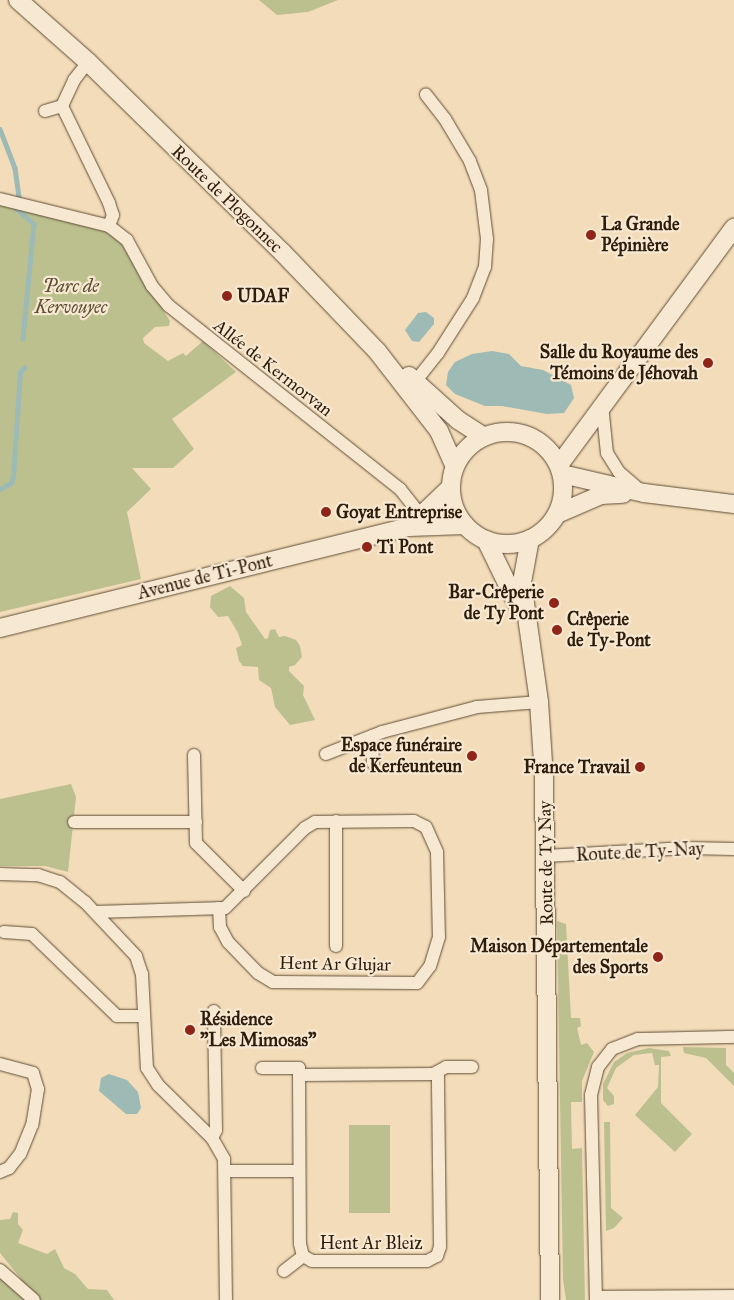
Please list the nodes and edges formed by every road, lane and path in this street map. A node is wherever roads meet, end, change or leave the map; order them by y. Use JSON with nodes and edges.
{"nodes":[{"id":1,"x":18,"y":0,"type":"edge"},
{"id":2,"x":34,"y":0,"type":"edge"},
{"id":3,"x":74,"y":48,"type":"junction"},
{"id":4,"x":88,"y":62,"type":"junction"},
{"id":5,"x":426,"y":95,"type":"dead end"},
{"id":6,"x":62,"y":106,"type":"junction"},
{"id":7,"x":45,"y":111,"type":"dead end"},
{"id":8,"x":0,"y":199,"type":"edge"},
{"id":9,"x":109,"y":226,"type":"junction"},
{"id":10,"x":734,"y":228,"type":"edge"},
{"id":11,"x":412,"y":386,"type":"junction"},
{"id":12,"x":602,"y":405,"type":"junction"},
{"id":13,"x":584,"y":428,"type":"junction"},
{"id":14,"x":484,"y":437,"type":"junction"},
{"id":15,"x":544,"y":445,"type":"junction"},
{"id":16,"x":455,"y":467,"type":"junction"},
{"id":17,"x":560,"y":469,"type":"junction"},
{"id":18,"x":451,"y":487,"type":"junction"},
{"id":19,"x":644,"y":493,"type":"junction"},
{"id":20,"x":734,"y":504,"type":"edge"},
{"id":21,"x":557,"y":514,"type":"junction"},
{"id":22,"x":420,"y":523,"type":"junction"},
{"id":23,"x":465,"y":525,"type":"junction"},
{"id":24,"x":530,"y":539,"type":"junction"},
{"id":25,"x":486,"y":540,"type":"junction"},
{"id":26,"x":0,"y":628,"type":"edge"},
{"id":27,"x":526,"y":630,"type":"junction"},
{"id":28,"x":539,"y":702,"type":"junction"},
{"id":29,"x":372,"y":736,"type":"junction"},
{"id":30,"x":326,"y":754,"type":"dead end"},
{"id":31,"x":194,"y":755,"type":"dead end"},
{"id":32,"x":373,"y":762,"type":"dead end"},
{"id":33,"x":336,"y":821,"type":"junction"},
{"id":34,"x":74,"y":822,"type":"dead end"},
{"id":35,"x":196,"y":822,"type":"junction"},
{"id":36,"x":734,"y":849,"type":"edge"},
{"id":37,"x":546,"y":856,"type":"junction"},
{"id":38,"x":0,"y":874,"type":"edge"},
{"id":39,"x":244,"y":891,"type":"junction"},
{"id":40,"x":219,"y":908,"type":"junction"},
{"id":41,"x":95,"y":912,"type":"junction"},
{"id":42,"x":4,"y":932,"type":"dead end"},
{"id":43,"x":336,"y":946,"type":"dead end"},
{"id":44,"x":214,"y":1011,"type":"dead end"},
{"id":45,"x":143,"y":1016,"type":"junction"},
{"id":46,"x":734,"y":1037,"type":"edge"},
{"id":47,"x":0,"y":1064,"type":"edge"},
{"id":48,"x":472,"y":1067,"type":"dead end"},
{"id":49,"x":262,"y":1068,"type":"dead end"},
{"id":50,"x":438,"y":1073,"type":"junction"},
{"id":51,"x":299,"y":1075,"type":"junction"},
{"id":52,"x":212,"y":1138,"type":"junction"},
{"id":53,"x":225,"y":1171,"type":"junction"},
{"id":54,"x":299,"y":1171,"type":"junction"},
{"id":55,"x":0,"y":1172,"type":"edge"},
{"id":56,"x":303,"y":1256,"type":"junction"},
{"id":57,"x":284,"y":1271,"type":"dead end"},
{"id":58,"x":1,"y":1272,"type":"edge"},
{"id":59,"x":734,"y":1296,"type":"edge"},
{"id":60,"x":550,"y":1299,"type":"edge"},
{"id":61,"x":596,"y":1299,"type":"edge"},
{"id":62,"x":34,"y":1300,"type":"edge"},
{"id":63,"x":226,"y":1300,"type":"edge"}],
"edges":[{"from":1,"to":3,"type":"main road","name":"Route de Plogonnec"},
{"from":2,"to":3,"type":"main road","name":"Route de Plogonnec"},
{"from":3,"to":4,"type":"main road","name":"Route de Plogonnec"},
{"from":4,"to":6,"type":"street"},
{"from":4,"to":11,"type":"main road","name":"Route de Plogonnec"},
{"from":5,"to":11,"type":"street"},
{"from":6,"to":7,"type":"street"},
{"from":6,"to":9,"type":"street"},
{"from":8,"to":9,"type":"street","name":"Allée de Kermorvan"},
{"from":9,"to":22,"type":"street","name":"Allée de Kermorvan"},
{"from":10,"to":12,"type":"main road"},
{"from":11,"to":14,"type":"main road","name":"Route de Plogonnec"},
{"from":11,"to":16,"type":"main road","name":"Route de Plogonnec"},
{"from":12,"to":13,"type":"main road"},
{"from":12,"to":19,"type":"street"},
{"from":13,"to":15,"type":"main road"},
{"from":13,"to":17,"type":"main road"},
{"from":14,"to":15,"type":"main road"},
{"from":14,"to":16,"type":"main road"},
{"from":15,"to":17,"type":"main road"},
{"from":16,"to":18,"type":"main road"},
{"from":17,"to":19,"type":"main road"},
{"from":17,"to":21,"type":"main road"},
{"from":18,"to":22,"type":"main road"},
{"from":18,"to":23,"type":"main road"},
{"from":19,"to":20,"type":"main road"},
{"from":19,"to":21,"type":"main road"},
{"from":21,"to":24,"type":"main road"},
{"from":22,"to":23,"type":"main road","name":"Avenue de Ti-Pont"},
{"from":22,"to":26,"type":"main road","name":"Avenue de Ti-Pont"},
{"from":23,"to":25,"type":"main road"},
{"from":24,"to":25,"type":"main road"},
{"from":24,"to":27,"type":"main road","name":"Route de Ty Nay"},
{"from":25,"to":27,"type":"main road","name":"Route de Ty Nay"},
{"from":27,"to":28,"type":"main road","name":"Route de Ty Nay"},
{"from":28,"to":29,"type":"street"},
{"from":28,"to":37,"type":"main road","name":"Route de Ty Nay"},
{"from":29,"to":30,"type":"street"},
{"from":29,"to":32,"type":"street"},
{"from":31,"to":35,"type":"street"},
{"from":33,"to":39,"type":"street"},
{"from":33,"to":40,"type":"street","name":"Hent Ar Glujar"},
{"from":33,"to":43,"type":"street","name":"Hent Ar Glujar"},
{"from":34,"to":35,"type":"street"},
{"from":35,"to":39,"type":"street"},
{"from":36,"to":37,"type":"street","name":"Route de Ty-Nay"},
{"from":37,"to":60,"type":"main road","name":"Route de Ty Nay"},
{"from":38,"to":41,"type":"street"},
{"from":39,"to":40,"type":"street"},
{"from":40,"to":41,"type":"street"},
{"from":41,"to":45,"type":"street"},
{"from":42,"to":45,"type":"street"},
{"from":44,"to":52,"type":"street"},
{"from":45,"to":52,"type":"street"},
{"from":46,"to":61,"type":"street"},
{"from":47,"to":55,"type":"street"},
{"from":48,"to":50,"type":"street"},
{"from":49,"to":51,"type":"street"},
{"from":50,"to":51,"type":"street"},
{"from":50,"to":56,"type":"street","name":"Hent Ar Bleiz"},
{"from":51,"to":54,"type":"street","name":"Hent Ar Bleiz"},
{"from":52,"to":53,"type":"street"},
{"from":53,"to":54,"type":"street"},
{"from":53,"to":63,"type":"street"},
{"from":54,"to":56,"type":"street","name":"Hent Ar Bleiz"},
{"from":56,"to":57,"type":"street","name":"Hent Ar Bleiz"},
{"from":58,"to":62,"type":"street"},
{"from":59,"to":61,"type":"street"}]}
